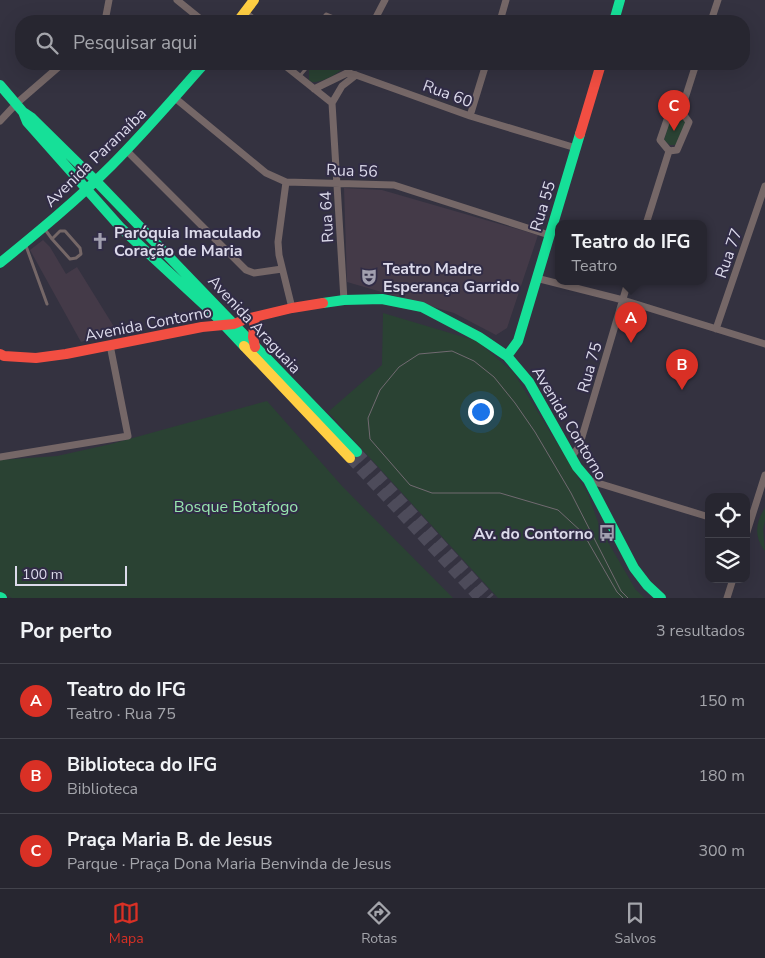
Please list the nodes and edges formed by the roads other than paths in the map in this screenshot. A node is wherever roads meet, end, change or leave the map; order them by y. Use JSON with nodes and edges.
{"nodes":[{"id":1,"x":109,"y":0,"type":"edge"},
{"id":2,"x":176,"y":0,"type":"edge"},
{"id":3,"x":254,"y":0,"type":"edge"},
{"id":4,"x":385,"y":0,"type":"edge"},
{"id":5,"x":506,"y":0,"type":"edge"},
{"id":6,"x":620,"y":0,"type":"edge"},
{"id":7,"x":718,"y":0,"type":"edge"},
{"id":8,"x":246,"y":11,"type":"junction"},
{"id":9,"x":105,"y":15,"type":"edge"},
{"id":10,"x":195,"y":15,"type":"edge"},
{"id":11,"x":243,"y":15,"type":"edge"},
{"id":12,"x":251,"y":15,"type":"edge"},
{"id":13,"x":377,"y":15,"type":"edge"},
{"id":14,"x":502,"y":15,"type":"edge"},
{"id":15,"x":616,"y":15,"type":"edge"},
{"id":16,"x":713,"y":15,"type":"edge"},
{"id":17,"x":56,"y":70,"type":"edge"},
{"id":18,"x":199,"y":70,"type":"edge"},
{"id":19,"x":290,"y":70,"type":"edge"},
{"id":20,"x":305,"y":70,"type":"edge"},
{"id":21,"x":349,"y":70,"type":"edge"},
{"id":22,"x":484,"y":70,"type":"edge"},
{"id":23,"x":599,"y":70,"type":"edge"},
{"id":24,"x":694,"y":70,"type":"edge"},
{"id":25,"x":348,"y":73,"type":"junction"},
{"id":26,"x":356,"y":75,"type":"junction"},
{"id":27,"x":299,"y":78,"type":"junction"},
{"id":28,"x":0,"y":85,"type":"edge"},
{"id":29,"x":314,"y":89,"type":"junction"},
{"id":30,"x":175,"y":98,"type":"junction"},
{"id":31,"x":332,"y":103,"type":"junction"},
{"id":32,"x":20,"y":108,"type":"junction"},
{"id":33,"x":681,"y":111,"type":"junction"},
{"id":34,"x":470,"y":116,"type":"junction"},
{"id":35,"x":0,"y":121,"type":"edge"},
{"id":36,"x":576,"y":148,"type":"junction"},
{"id":37,"x":126,"y":150,"type":"junction"},
{"id":38,"x":669,"y":151,"type":"junction"},
{"id":39,"x":95,"y":180,"type":"junction"},
{"id":40,"x":286,"y":182,"type":"junction"},
{"id":41,"x":338,"y":183,"type":"junction"},
{"id":42,"x":765,"y":186,"type":"edge"},
{"id":43,"x":86,"y":188,"type":"junction"},
{"id":44,"x":647,"y":220,"type":"edge"},
{"id":45,"x":43,"y":227,"type":"junction"},
{"id":46,"x":549,"y":234,"type":"junction"},
{"id":47,"x":52,"y":238,"type":"junction"},
{"id":48,"x":25,"y":243,"type":"junction"},
{"id":49,"x":0,"y":264,"type":"edge"},
{"id":50,"x":282,"y":269,"type":"junction"},
{"id":51,"x":536,"y":278,"type":"junction"},
{"id":52,"x":555,"y":283,"type":"edge"},
{"id":53,"x":564,"y":285,"type":"edge"},
{"id":54,"x":627,"y":285,"type":"edge"},
{"id":55,"x":344,"y":300,"type":"junction"},
{"id":56,"x":623,"y":300,"type":"junction"},
{"id":57,"x":47,"y":304,"type":"dead end"},
{"id":58,"x":205,"y":307,"type":"junction"},
{"id":59,"x":292,"y":308,"type":"junction"},
{"id":60,"x":255,"y":317,"type":"junction"},
{"id":61,"x":222,"y":324,"type":"junction"},
{"id":62,"x":234,"y":324,"type":"junction"},
{"id":63,"x":202,"y":327,"type":"junction"},
{"id":64,"x":716,"y":329,"type":"junction"},
{"id":65,"x":110,"y":344,"type":"junction"},
{"id":66,"x":765,"y":344,"type":"edge"},
{"id":67,"x":255,"y":346,"type":"junction"},
{"id":68,"x":507,"y":356,"type":"junction"},
{"id":69,"x":1,"y":357,"type":"edge"},
{"id":70,"x":0,"y":457,"type":"edge"},
{"id":71,"x":571,"y":457,"type":"junction"},
{"id":72,"x":765,"y":475,"type":"edge"},
{"id":73,"x":588,"y":480,"type":"junction"},
{"id":74,"x":705,"y":516,"type":"edge"},
{"id":75,"x":750,"y":521,"type":"edge"},
{"id":76,"x":732,"y":583,"type":"edge"},
{"id":77,"x":662,"y":598,"type":"edge"},
{"id":78,"x":727,"y":598,"type":"edge"}],
"edges":[{"from":1,"to":9,"type":"street"},
{"from":2,"to":10,"type":"street"},
{"from":3,"to":8,"type":"main road"},
{"from":4,"to":13,"type":"street"},
{"from":5,"to":14,"type":"street"},
{"from":6,"to":15,"type":"main road"},
{"from":7,"to":16,"type":"street"},
{"from":8,"to":11,"type":"main road"},
{"from":8,"to":12,"type":"lane"},
{"from":17,"to":32,"type":"street"},
{"from":18,"to":30,"type":"main road","name":"Avenida Paranaíba"},
{"from":19,"to":27,"type":"street"},
{"from":20,"to":27,"type":"lane"},
{"from":21,"to":25,"type":"street"},
{"from":22,"to":34,"type":"street"},
{"from":23,"to":36,"type":"main road","name":"Rua 55"},
{"from":24,"to":33,"type":"street"},
{"from":25,"to":26,"type":"street","name":"Rua 60"},
{"from":25,"to":29,"type":"street"},
{"from":26,"to":31,"type":"street"},
{"from":26,"to":34,"type":"street","name":"Rua 60"},
{"from":27,"to":29,"type":"street"},
{"from":28,"to":32,"type":"main road","name":"Avenida Araguaia"},
{"from":29,"to":31,"type":"street"},
{"from":30,"to":37,"type":"main road","name":"Avenida Paranaíba"},
{"from":30,"to":40,"type":"street","name":"Rua 56"},
{"from":31,"to":41,"type":"street","name":"Rua 64"},
{"from":32,"to":35,"type":"street"},
{"from":32,"to":39,"type":"main road","name":"Avenida Araguaia"},
{"from":32,"to":43,"type":"main road","name":"Avenida Araguaia"},
{"from":33,"to":38,"type":"street"},
{"from":33,"to":38,"type":"street"},
{"from":34,"to":36,"type":"street","name":"Rua 60"},
{"from":36,"to":46,"type":"main road","name":"Rua 55"},
{"from":37,"to":39,"type":"main road","name":"Avenida Paranaíba"},
{"from":37,"to":50,"type":"street"},
{"from":38,"to":44,"type":"street"},
{"from":39,"to":43,"type":"main road","name":"Avenida Paranaíba"},
{"from":39,"to":62,"type":"main road","name":"Avenida Araguaia"},
{"from":40,"to":41,"type":"street","name":"Rua 56"},
{"from":40,"to":50,"type":"street"},
{"from":41,"to":46,"type":"street","name":"Rua 56"},
{"from":41,"to":55,"type":"street","name":"Rua 64"},
{"from":42,"to":64,"type":"street","name":"Rua 77"},
{"from":43,"to":45,"type":"main road","name":"Avenida Paranaíba"},
{"from":43,"to":58,"type":"main road","name":"Avenida Araguaia"},
{"from":45,"to":47,"type":"lane"},
{"from":45,"to":48,"type":"main road","name":"Avenida Paranaíba"},
{"from":46,"to":51,"type":"main road","name":"Rua 55"},
{"from":47,"to":47,"type":"lane"},
{"from":48,"to":49,"type":"main road","name":"Avenida Paranaíba"},
{"from":48,"to":57,"type":"lane"},
{"from":50,"to":59,"type":"street"},
{"from":51,"to":52,"type":"street"},
{"from":51,"to":68,"type":"main road","name":"Rua 55"},
{"from":53,"to":56,"type":"street"},
{"from":54,"to":56,"type":"street","name":"Rua 75"},
{"from":55,"to":59,"type":"main road","name":"Avenida Contorno"},
{"from":55,"to":68,"type":"main road","name":"Avenida Contorno"},
{"from":56,"to":64,"type":"street"},
{"from":56,"to":71,"type":"street","name":"Rua 75"},
{"from":58,"to":61,"type":"main road","name":"Avenida Araguaia"},
{"from":58,"to":63,"type":"main road"},
{"from":59,"to":60,"type":"main road","name":"Avenida Contorno"},
{"from":60,"to":62,"type":"main road","name":"Avenida Contorno"},
{"from":60,"to":67,"type":"main road"},
{"from":61,"to":62,"type":"main road","name":"Avenida Contorno"},
{"from":61,"to":63,"type":"main road","name":"Avenida Contorno"},
{"from":61,"to":67,"type":"main road","name":"Avenida Araguaia"},
{"from":62,"to":67,"type":"main road","name":"Avenida Araguaia"},
{"from":63,"to":65,"type":"main road","name":"Avenida Contorno"},
{"from":64,"to":66,"type":"street"},
{"from":65,"to":69,"type":"main road","name":"Avenida Contorno"},
{"from":65,"to":70,"type":"street"},
{"from":68,"to":71,"type":"main road","name":"Avenida Contorno"},
{"from":71,"to":73,"type":"main road","name":"Avenida Contorno"},
{"from":72,"to":75,"type":"street"},
{"from":73,"to":74,"type":"street"},
{"from":73,"to":77,"type":"main road","name":"Avenida Contorno"},
{"from":76,"to":78,"type":"street"}]}
